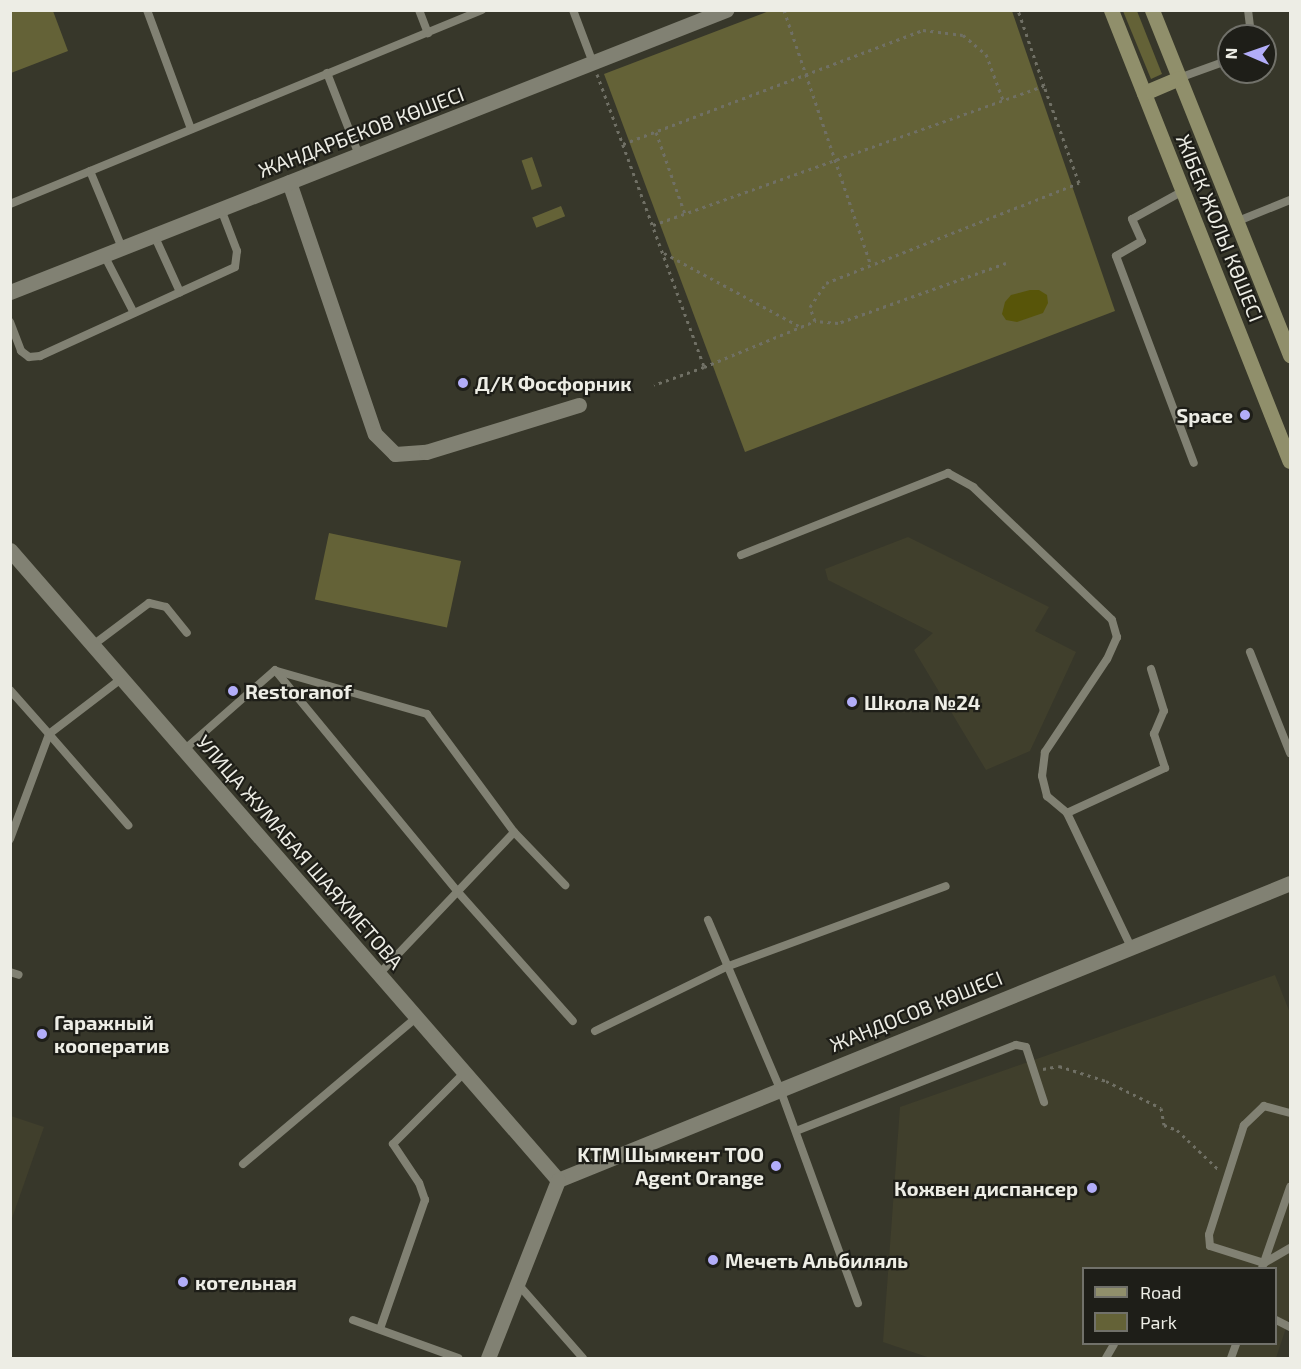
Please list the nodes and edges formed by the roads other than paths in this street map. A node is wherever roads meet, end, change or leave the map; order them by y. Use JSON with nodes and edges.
{"nodes":[{"id":1,"x":147,"y":10,"type":"edge"},
{"id":2,"x":418,"y":10,"type":"edge"},
{"id":3,"x":483,"y":10,"type":"edge"},
{"id":4,"x":573,"y":10,"type":"edge"},
{"id":5,"x":726,"y":10,"type":"edge"},
{"id":6,"x":1111,"y":10,"type":"edge"},
{"id":7,"x":1152,"y":10,"type":"edge"},
{"id":8,"x":428,"y":33,"type":"junction"},
{"id":9,"x":593,"y":63,"type":"junction"},
{"id":10,"x":1217,"y":64,"type":"edge"},
{"id":11,"x":327,"y":73,"type":"junction"},
{"id":12,"x":1179,"y":78,"type":"junction"},
{"id":13,"x":1144,"y":93,"type":"junction"},
{"id":14,"x":191,"y":129,"type":"junction"},
{"id":15,"x":359,"y":155,"type":"junction"},
{"id":16,"x":90,"y":171,"type":"junction"},
{"id":17,"x":289,"y":182,"type":"junction"},
{"id":18,"x":1183,"y":191,"type":"junction"},
{"id":19,"x":1290,"y":200,"type":"edge"},
{"id":20,"x":10,"y":204,"type":"edge"},
{"id":21,"x":221,"y":209,"type":"junction"},
{"id":22,"x":1238,"y":221,"type":"junction"},
{"id":23,"x":154,"y":235,"type":"junction"},
{"id":24,"x":122,"y":248,"type":"junction"},
{"id":25,"x":104,"y":255,"type":"junction"},
{"id":26,"x":10,"y":292,"type":"edge"},
{"id":27,"x":180,"y":292,"type":"junction"},
{"id":28,"x":134,"y":313,"type":"junction"},
{"id":29,"x":10,"y":322,"type":"edge"},
{"id":30,"x":1290,"y":355,"type":"edge"},
{"id":31,"x":579,"y":405,"type":"dead end"},
{"id":32,"x":1290,"y":462,"type":"edge"},
{"id":33,"x":1194,"y":463,"type":"dead end"},
{"id":34,"x":10,"y":550,"type":"edge"},
{"id":35,"x":741,"y":555,"type":"dead end"},
{"id":36,"x":187,"y":633,"type":"dead end"},
{"id":37,"x":93,"y":645,"type":"junction"},
{"id":38,"x":1250,"y":652,"type":"dead end"},
{"id":39,"x":1151,"y":669,"type":"dead end"},
{"id":40,"x":275,"y":670,"type":"junction"},
{"id":41,"x":122,"y":679,"type":"junction"},
{"id":42,"x":10,"y":690,"type":"edge"},
{"id":43,"x":49,"y":734,"type":"junction"},
{"id":44,"x":184,"y":750,"type":"junction"},
{"id":45,"x":1290,"y":753,"type":"edge"},
{"id":46,"x":1067,"y":813,"type":"junction"},
{"id":47,"x":128,"y":825,"type":"dead end"},
{"id":48,"x":514,"y":832,"type":"junction"},
{"id":49,"x":10,"y":838,"type":"edge"},
{"id":50,"x":1290,"y":883,"type":"edge"},
{"id":51,"x":565,"y":885,"type":"dead end"},
{"id":52,"x":946,"y":886,"type":"dead end"},
{"id":53,"x":458,"y":891,"type":"junction"},
{"id":54,"x":708,"y":920,"type":"dead end"},
{"id":55,"x":1131,"y":947,"type":"junction"},
{"id":56,"x":726,"y":967,"type":"junction"},
{"id":57,"x":378,"y":975,"type":"junction"},
{"id":58,"x":416,"y":1018,"type":"junction"},
{"id":59,"x":573,"y":1021,"type":"dead end"},
{"id":60,"x":595,"y":1031,"type":"dead end"},
{"id":61,"x":463,"y":1074,"type":"junction"},
{"id":62,"x":780,"y":1089,"type":"junction"},
{"id":63,"x":1044,"y":1102,"type":"dead end"},
{"id":64,"x":1290,"y":1113,"type":"edge"},
{"id":65,"x":796,"y":1131,"type":"junction"},
{"id":66,"x":243,"y":1164,"type":"dead end"},
{"id":67,"x":558,"y":1180,"type":"junction"},
{"id":68,"x":1290,"y":1188,"type":"edge"},
{"id":69,"x":1290,"y":1248,"type":"edge"},
{"id":70,"x":1263,"y":1266,"type":"edge"},
{"id":71,"x":517,"y":1284,"type":"junction"},
{"id":72,"x":858,"y":1303,"type":"dead end"},
{"id":73,"x":353,"y":1320,"type":"dead end"},
{"id":74,"x":380,"y":1329,"type":"junction"},
{"id":75,"x":458,"y":1359,"type":"edge"},
{"id":76,"x":488,"y":1359,"type":"edge"},
{"id":77,"x":583,"y":1359,"type":"edge"}],
"edges":[{"from":1,"to":14,"type":"lane"},
{"from":2,"to":8,"type":"lane"},
{"from":3,"to":8,"type":"lane"},
{"from":4,"to":9,"type":"lane"},
{"from":5,"to":9,"type":"street","name":"ЖАНДАРБЕКОВ КӨШЕСІ"},
{"from":6,"to":13,"type":"main road","name":"ЖІБЕК ЖОЛЫ КӨШЕСІ"},
{"from":7,"to":12,"type":"main road","name":"ЖІБЕК ЖОЛЫ КӨШЕСІ"},
{"from":8,"to":11,"type":"lane"},
{"from":9,"to":15,"type":"street","name":"ЖАНДАРБЕКОВ КӨШЕСІ"},
{"from":10,"to":12,"type":"lane"},
{"from":11,"to":14,"type":"lane"},
{"from":11,"to":15,"type":"lane"},
{"from":12,"to":13,"type":"main road"},
{"from":12,"to":22,"type":"main road","name":"ЖІБЕК ЖОЛЫ КӨШЕСІ"},
{"from":13,"to":18,"type":"main road","name":"ЖІБЕК ЖОЛЫ КӨШЕСІ"},
{"from":14,"to":16,"type":"lane"},
{"from":15,"to":17,"type":"street","name":"ЖАНДАРБЕКОВ КӨШЕСІ"},
{"from":16,"to":20,"type":"lane"},
{"from":16,"to":24,"type":"lane"},
{"from":17,"to":21,"type":"street","name":"ЖАНДАРБЕКОВ КӨШЕСІ"},
{"from":17,"to":31,"type":"street"},
{"from":18,"to":32,"type":"main road","name":"ЖІБЕК ЖОЛЫ КӨШЕСІ"},
{"from":18,"to":33,"type":"lane"},
{"from":19,"to":22,"type":"lane"},
{"from":21,"to":23,"type":"street","name":"ЖАНДАРБЕКОВ КӨШЕСІ"},
{"from":21,"to":27,"type":"lane"},
{"from":22,"to":30,"type":"main road","name":"ЖІБЕК ЖОЛЫ КӨШЕСІ"},
{"from":23,"to":24,"type":"street","name":"ЖАНДАРБЕКОВ КӨШЕСІ"},
{"from":23,"to":27,"type":"lane"},
{"from":24,"to":25,"type":"street","name":"ЖАНДАРБЕКОВ КӨШЕСІ"},
{"from":25,"to":26,"type":"street","name":"ЖАНДАРБЕКОВ КӨШЕСІ"},
{"from":25,"to":28,"type":"lane"},
{"from":27,"to":28,"type":"lane"},
{"from":28,"to":29,"type":"lane"},
{"from":34,"to":37,"type":"street","name":"УЛИЦА ЖУМАБАЯ ШАЯХМЕТОВА"},
{"from":35,"to":46,"type":"lane"},
{"from":36,"to":37,"type":"lane"},
{"from":37,"to":41,"type":"street","name":"УЛИЦА ЖУМАБАЯ ШАЯХМЕТОВА"},
{"from":38,"to":45,"type":"lane"},
{"from":39,"to":46,"type":"lane"},
{"from":40,"to":44,"type":"lane"},
{"from":40,"to":48,"type":"lane"},
{"from":40,"to":53,"type":"lane"},
{"from":41,"to":43,"type":"lane"},
{"from":41,"to":44,"type":"street","name":"УЛИЦА ЖУМАБАЯ ШАЯХМЕТОВА"},
{"from":42,"to":43,"type":"lane"},
{"from":43,"to":47,"type":"lane"},
{"from":43,"to":49,"type":"lane"},
{"from":44,"to":57,"type":"street","name":"УЛИЦА ЖУМАБАЯ ШАЯХМЕТОВА"},
{"from":46,"to":55,"type":"lane"},
{"from":48,"to":51,"type":"lane"},
{"from":48,"to":53,"type":"lane"},
{"from":50,"to":55,"type":"street","name":"ЖАНДОСОВ КӨШЕСІ"},
{"from":52,"to":56,"type":"lane"},
{"from":53,"to":57,"type":"lane"},
{"from":53,"to":59,"type":"lane"},
{"from":54,"to":56,"type":"lane"},
{"from":55,"to":62,"type":"street","name":"ЖАНДОСОВ КӨШЕСІ"},
{"from":56,"to":60,"type":"lane"},
{"from":56,"to":62,"type":"lane"},
{"from":57,"to":58,"type":"street","name":"УЛИЦА ЖУМАБАЯ ШАЯХМЕТОВА"},
{"from":58,"to":61,"type":"street","name":"УЛИЦА ЖУМАБАЯ ШАЯХМЕТОВА"},
{"from":58,"to":66,"type":"lane"},
{"from":61,"to":67,"type":"street","name":"УЛИЦА ЖУМАБАЯ ШАЯХМЕТОВА"},
{"from":61,"to":74,"type":"lane"},
{"from":62,"to":65,"type":"lane"},
{"from":62,"to":67,"type":"street","name":"ЖАНДОСОВ КӨШЕСІ"},
{"from":63,"to":65,"type":"lane"},
{"from":64,"to":70,"type":"lane"},
{"from":65,"to":72,"type":"lane"},
{"from":67,"to":71,"type":"street"},
{"from":68,"to":70,"type":"lane"},
{"from":69,"to":70,"type":"lane"},
{"from":71,"to":76,"type":"street"},
{"from":71,"to":77,"type":"lane"},
{"from":73,"to":74,"type":"lane"},
{"from":74,"to":75,"type":"lane"}]}
